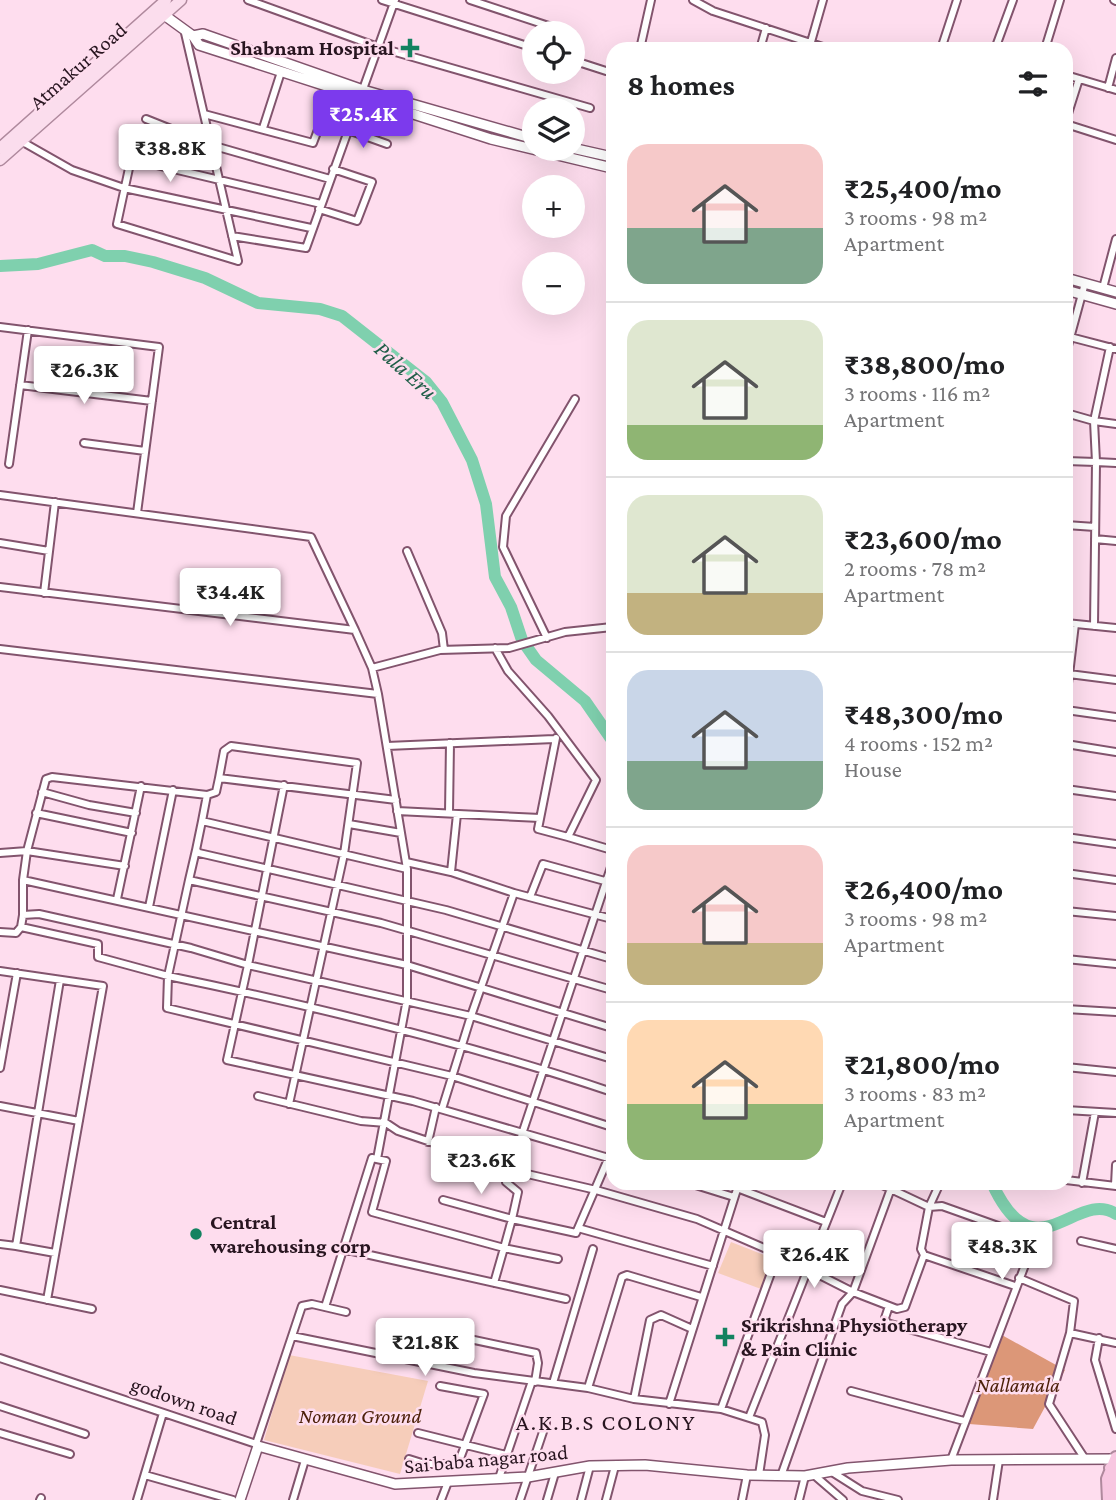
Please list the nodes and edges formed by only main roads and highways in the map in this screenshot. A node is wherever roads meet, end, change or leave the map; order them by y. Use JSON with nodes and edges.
{"nodes":[{"id":1,"x":166,"y":0,"type":"edge"},
{"id":2,"x":181,"y":0,"type":"edge"},
{"id":3,"x":160,"y":12,"type":"junction"},
{"id":4,"x":0,"y":148,"type":"edge"},
{"id":5,"x":0,"y":160,"type":"edge"},
{"id":6,"x":1113,"y":1461,"type":"edge"},
{"id":7,"x":1108,"y":1500,"type":"edge"},
{"id":8,"x":1115,"y":1500,"type":"edge"}],
"edges":[{"from":1,"to":3,"type":"main road","name":"Atmakur Road"},
{"from":2,"to":3,"type":"main road","name":"Atmakur Road"},
{"from":3,"to":4,"type":"main road","name":"Atmakur Road"},
{"from":3,"to":5,"type":"main road","name":"Atmakur Road"},
{"from":6,"to":7,"type":"highway"},
{"from":6,"to":8,"type":"highway"}]}
